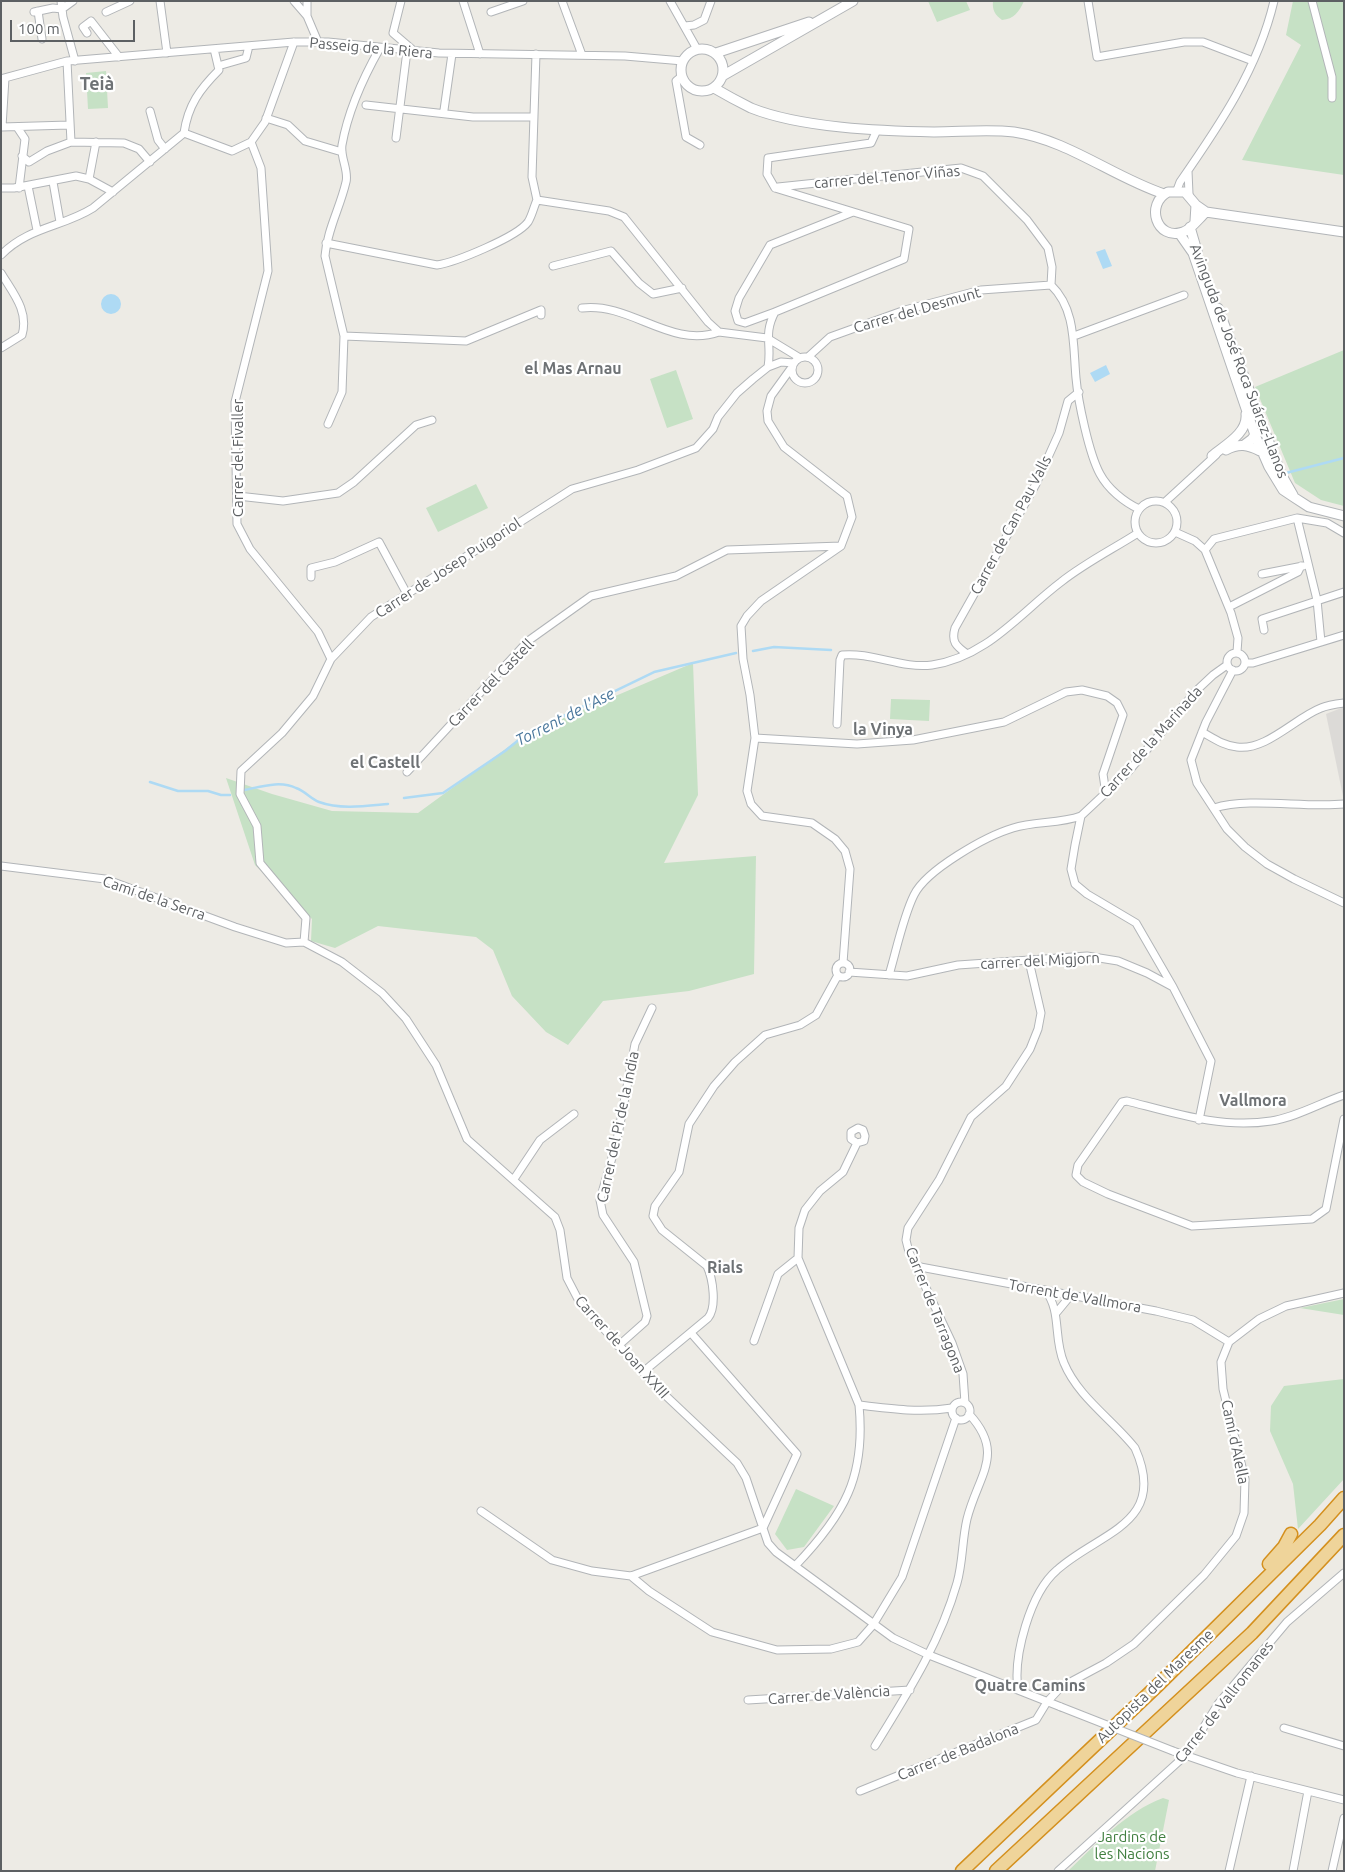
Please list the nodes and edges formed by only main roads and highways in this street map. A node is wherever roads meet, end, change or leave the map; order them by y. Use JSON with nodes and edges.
{"nodes":[{"id":1,"x":1344,"y":1498,"type":"edge"},
{"id":2,"x":1291,"y":1534,"type":"dead end"},
{"id":3,"x":1344,"y":1535,"type":"edge"},
{"id":4,"x":1158,"y":1685,"type":"junction"},
{"id":5,"x":962,"y":1871,"type":"edge"},
{"id":6,"x":996,"y":1871,"type":"edge"}],
"edges":[{"from":1,"to":4,"type":"highway","name":"Autopista del Maresme"},
{"from":2,"to":4,"type":"highway"},
{"from":3,"to":6,"type":"highway","name":"Autopista del Maresme"},
{"from":4,"to":5,"type":"highway","name":"Autopista del Maresme"}]}
